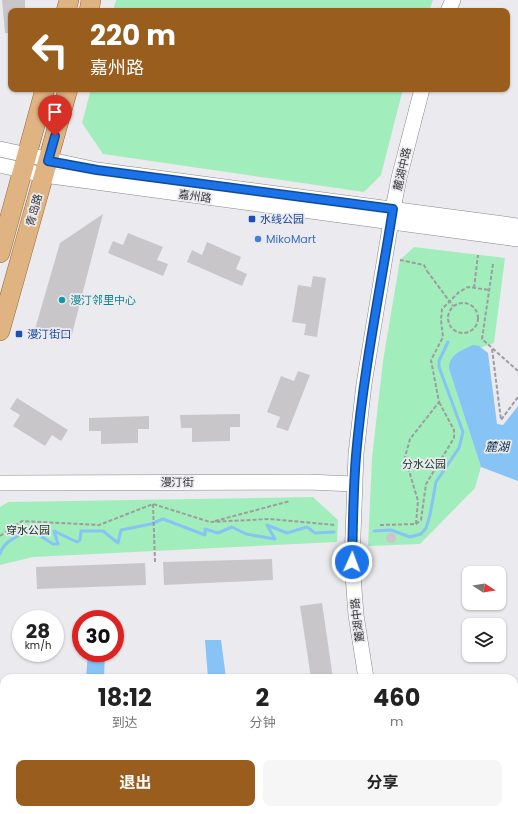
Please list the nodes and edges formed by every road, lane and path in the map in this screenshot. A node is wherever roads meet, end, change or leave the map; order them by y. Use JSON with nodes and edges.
{"nodes":[{"id":1,"x":45,"y":92,"type":"edge"},
{"id":2,"x":67,"y":92,"type":"edge"},
{"id":3,"x":421,"y":92,"type":"edge"},
{"id":4,"x":0,"y":149,"type":"edge"},
{"id":5,"x":26,"y":164,"type":"junction"},
{"id":6,"x":0,"y":166,"type":"edge"},
{"id":7,"x":46,"y":168,"type":"junction"},
{"id":8,"x":392,"y":215,"type":"junction"},
{"id":9,"x":518,"y":226,"type":"edge"},
{"id":10,"x":518,"y":239,"type":"edge"},
{"id":11,"x":0,"y":253,"type":"edge"},
{"id":12,"x":478,"y":255,"type":"dead end"},
{"id":13,"x":400,"y":260,"type":"dead end"},
{"id":14,"x":493,"y":264,"type":"dead end"},
{"id":15,"x":474,"y":288,"type":"junction"},
{"id":16,"x":490,"y":290,"type":"junction"},
{"id":17,"x":453,"y":306,"type":"junction"},
{"id":18,"x":0,"y":332,"type":"edge"},
{"id":19,"x":492,"y":348,"type":"junction"},
{"id":20,"x":518,"y":372,"type":"edge"},
{"id":21,"x":518,"y":397,"type":"edge"},
{"id":22,"x":517,"y":401,"type":"edge"},
{"id":23,"x":439,"y":402,"type":"junction"},
{"id":24,"x":0,"y":483,"type":"edge"},
{"id":25,"x":354,"y":484,"type":"junction"},
{"id":26,"x":290,"y":501,"type":"dead end"},
{"id":27,"x":153,"y":504,"type":"junction"},
{"id":28,"x":210,"y":522,"type":"junction"},
{"id":29,"x":416,"y":524,"type":"junction"},
{"id":30,"x":335,"y":525,"type":"dead end"},
{"id":31,"x":380,"y":525,"type":"dead end"},
{"id":32,"x":0,"y":536,"type":"edge"},
{"id":33,"x":155,"y":562,"type":"dead end"},
{"id":34,"x":365,"y":674,"type":"edge"}],
"edges":[{"from":1,"to":5,"type":"main road","name":"青岛路"},
{"from":2,"to":7,"type":"main road","name":"青岛路"},
{"from":3,"to":8,"type":"street","name":"麓湖中路"},
{"from":4,"to":5,"type":"street","name":"嘉州路"},
{"from":5,"to":6,"type":"street","name":"嘉州路"},
{"from":5,"to":7,"type":"street","name":"嘉州路"},
{"from":5,"to":11,"type":"main road","name":"青岛路"},
{"from":7,"to":8,"type":"street","name":"嘉州路"},
{"from":7,"to":18,"type":"main road","name":"青岛路"},
{"from":8,"to":9,"type":"street"},
{"from":8,"to":10,"type":"street"},
{"from":8,"to":25,"type":"street","name":"麓湖中路"},
{"from":12,"to":15,"type":"path"},
{"from":13,"to":17,"type":"path","bridge":true},
{"from":14,"to":16,"type":"path"},
{"from":15,"to":16,"type":"path"},
{"from":15,"to":23,"type":"path"},
{"from":16,"to":19,"type":"path"},
{"from":17,"to":17,"type":"path"},
{"from":19,"to":20,"type":"path"},
{"from":19,"to":22,"type":"path"},
{"from":21,"to":22,"type":"path"},
{"from":23,"to":29,"type":"path"},
{"from":23,"to":29,"type":"path"},
{"from":24,"to":25,"type":"street","name":"漫汀街"},
{"from":25,"to":34,"type":"street","name":"麓湖中路"},
{"from":26,"to":28,"type":"path"},
{"from":27,"to":28,"type":"path"},
{"from":27,"to":32,"type":"path"},
{"from":27,"to":33,"type":"path"},
{"from":28,"to":30,"type":"path"},
{"from":29,"to":31,"type":"path"}]}
